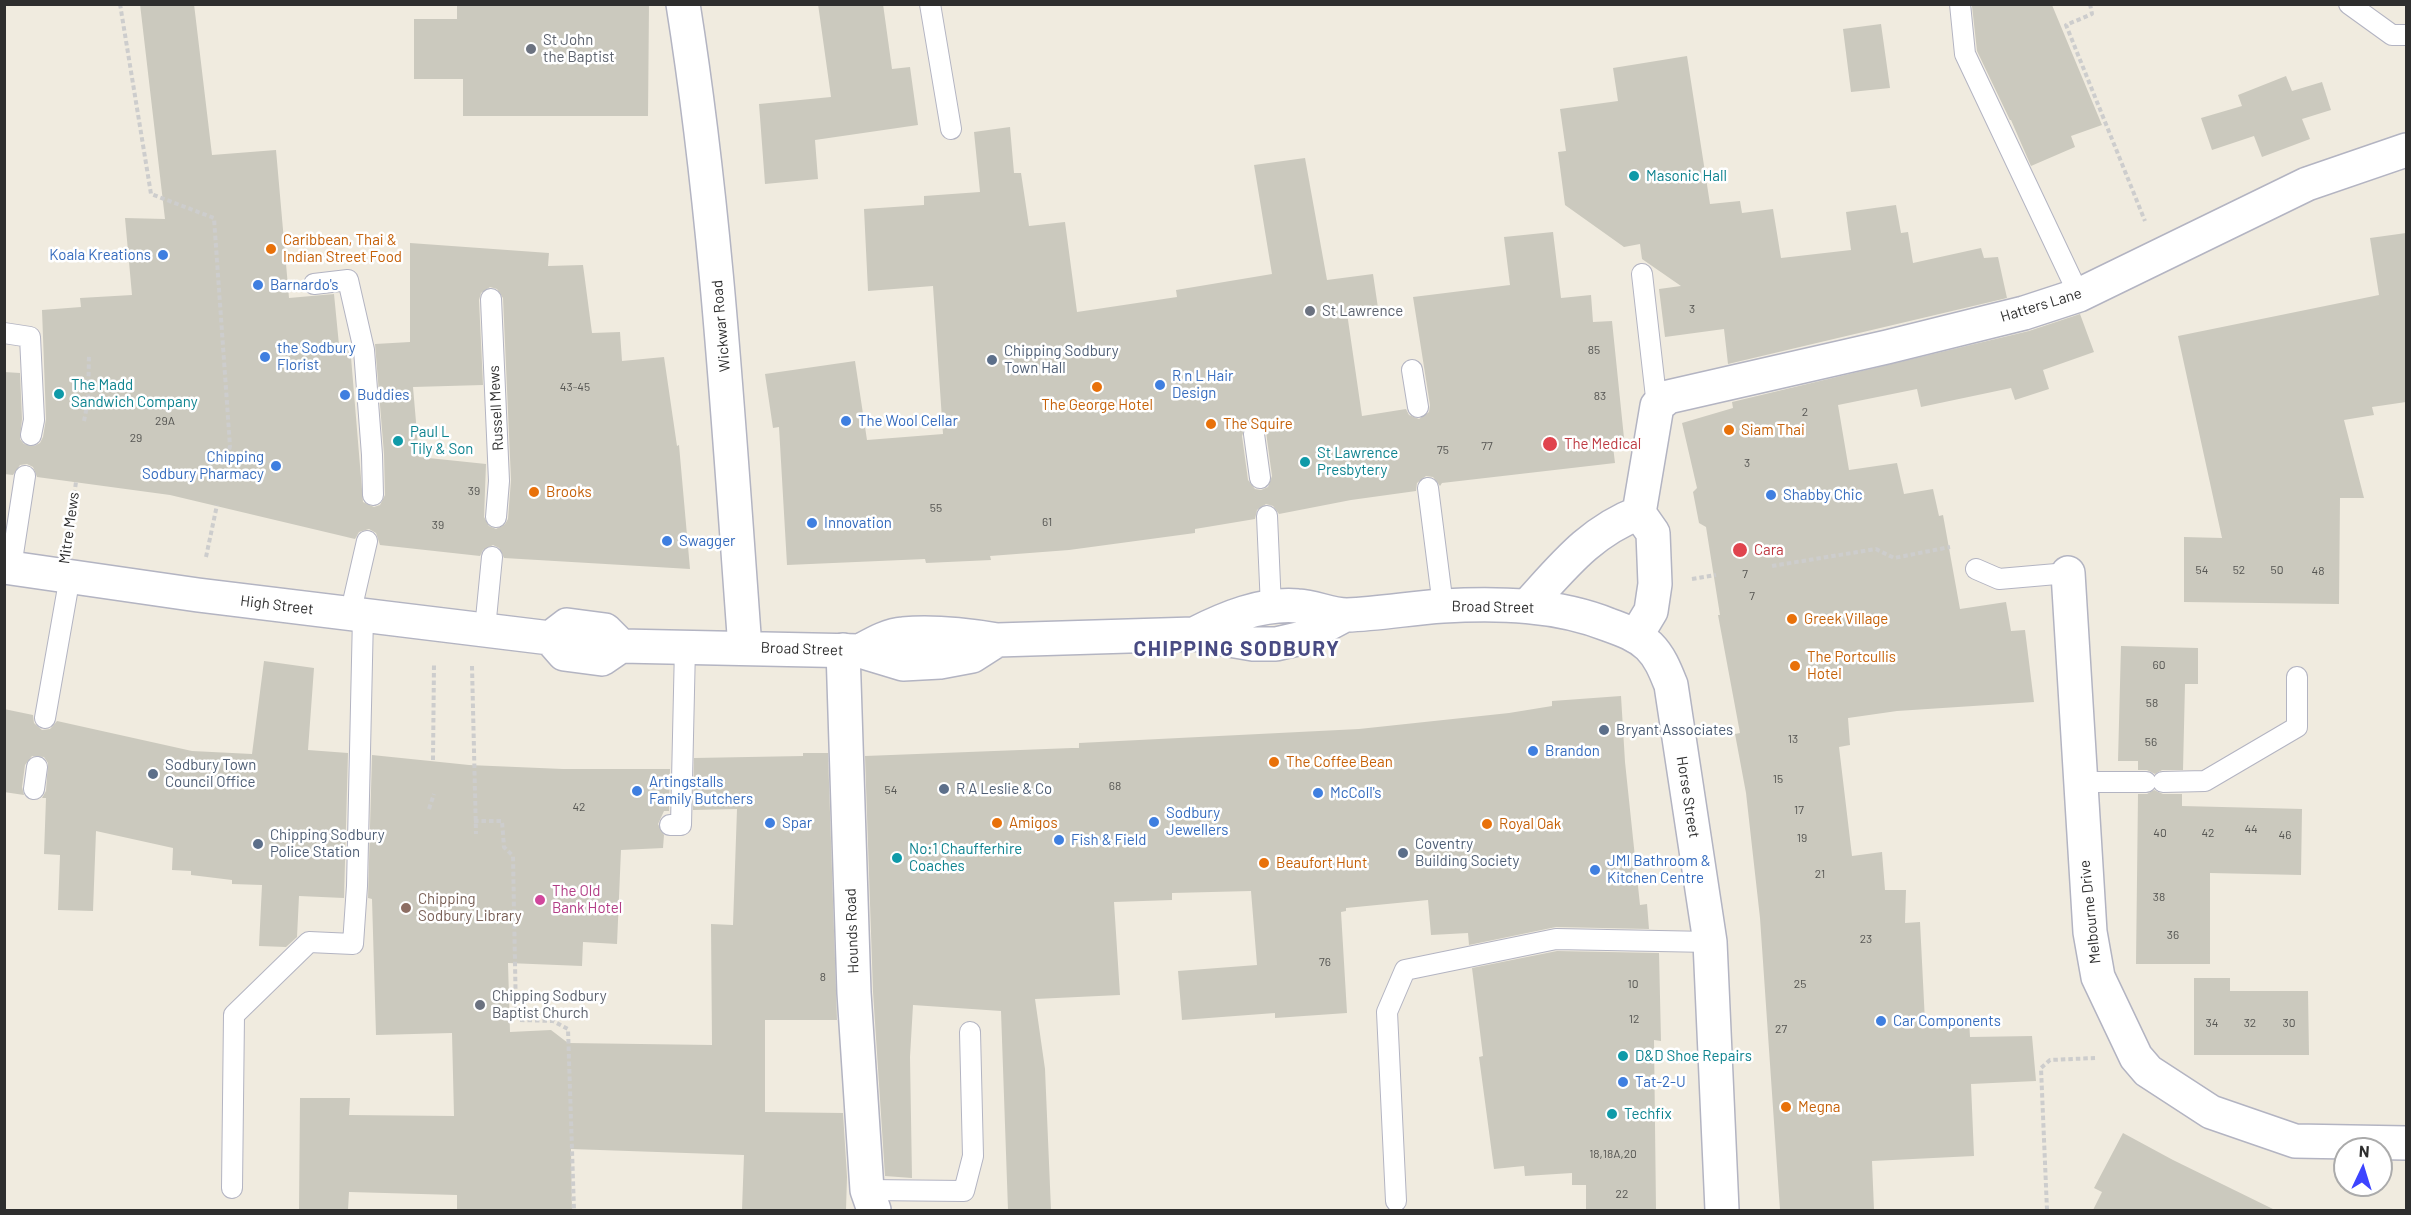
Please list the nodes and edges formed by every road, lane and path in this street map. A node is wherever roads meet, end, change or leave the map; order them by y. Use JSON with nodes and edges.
{"nodes":[{"id":1,"x":120,"y":4,"type":"edge"},
{"id":2,"x":683,"y":4,"type":"edge"},
{"id":3,"x":930,"y":4,"type":"edge"},
{"id":4,"x":1960,"y":4,"type":"edge"},
{"id":5,"x":2090,"y":4,"type":"edge"},
{"id":6,"x":2349,"y":4,"type":"edge"},
{"id":7,"x":2406,"y":35,"type":"edge"},
{"id":8,"x":951,"y":129,"type":"dead end"},
{"id":9,"x":2406,"y":150,"type":"edge"},
{"id":10,"x":2159,"y":256,"type":"junction"},
{"id":11,"x":1642,"y":274,"type":"dead end"},
{"id":12,"x":314,"y":284,"type":"dead end"},
{"id":13,"x":2079,"y":295,"type":"junction"},
{"id":14,"x":491,"y":299,"type":"dead end"},
{"id":15,"x":4,"y":333,"type":"edge"},
{"id":16,"x":89,"y":356,"type":"dead end"},
{"id":17,"x":1412,"y":370,"type":"dead end"},
{"id":18,"x":1657,"y":406,"type":"junction"},
{"id":19,"x":1418,"y":407,"type":"dead end"},
{"id":20,"x":84,"y":421,"type":"dead end"},
{"id":21,"x":1254,"y":434,"type":"dead end"},
{"id":22,"x":31,"y":435,"type":"dead end"},
{"id":23,"x":227,"y":458,"type":"dead end"},
{"id":24,"x":25,"y":476,"type":"dead end"},
{"id":25,"x":1260,"y":478,"type":"dead end"},
{"id":26,"x":76,"y":482,"type":"dead end"},
{"id":27,"x":1428,"y":488,"type":"dead end"},
{"id":28,"x":373,"y":495,"type":"dead end"},
{"id":29,"x":217,"y":505,"type":"dead end"},
{"id":30,"x":1639,"y":513,"type":"junction"},
{"id":31,"x":1267,"y":516,"type":"dead end"},
{"id":32,"x":496,"y":517,"type":"dead end"},
{"id":33,"x":367,"y":541,"type":"dead end"},
{"id":34,"x":492,"y":557,"type":"dead end"},
{"id":35,"x":1772,"y":566,"type":"dead end"},
{"id":36,"x":8,"y":567,"type":"edge"},
{"id":37,"x":1976,"y":569,"type":"joint"},
{"id":38,"x":2068,"y":573,"type":"joint"},
{"id":39,"x":67,"y":576,"type":"junction"},
{"id":40,"x":198,"y":595,"type":"junction"},
{"id":41,"x":1443,"y":606,"type":"junction"},
{"id":42,"x":1527,"y":606,"type":"junction"},
{"id":43,"x":1272,"y":607,"type":"junction"},
{"id":44,"x":357,"y":615,"type":"junction"},
{"id":45,"x":1345,"y":615,"type":"junction"},
{"id":46,"x":434,"y":623,"type":"junction"},
{"id":47,"x":478,"y":628,"type":"junction"},
{"id":48,"x":1194,"y":634,"type":"junction"},
{"id":49,"x":1636,"y":636,"type":"junction"},
{"id":50,"x":685,"y":646,"type":"junction"},
{"id":51,"x":745,"y":648,"type":"junction"},
{"id":52,"x":851,"y":651,"type":"junction"},
{"id":53,"x":2297,"y":677,"type":"dead end"},
{"id":54,"x":45,"y":718,"type":"dead end"},
{"id":55,"x":433,"y":760,"type":"dead end"},
{"id":56,"x":37,"y":767,"type":"dead end"},
{"id":57,"x":2080,"y":782,"type":"junction"},
{"id":58,"x":34,"y":789,"type":"dead end"},
{"id":59,"x":434,"y":794,"type":"dead end"},
{"id":60,"x":429,"y":809,"type":"dead end"},
{"id":61,"x":474,"y":821,"type":"junction"},
{"id":62,"x":670,"y":825,"type":"dead end"},
{"id":63,"x":476,"y":834,"type":"dead end"},
{"id":64,"x":1710,"y":942,"type":"junction"},
{"id":65,"x":970,"y":1032,"type":"dead end"},
{"id":66,"x":2136,"y":1057,"type":"junction"},
{"id":67,"x":2406,"y":1143,"type":"edge"},
{"id":68,"x":232,"y":1188,"type":"dead end"},
{"id":69,"x":871,"y":1200,"type":"edge"},
{"id":70,"x":1396,"y":1201,"type":"dead end"},
{"id":71,"x":574,"y":1210,"type":"edge"},
{"id":72,"x":1722,"y":1210,"type":"edge"},
{"id":73,"x":2047,"y":1210,"type":"edge"}],
"edges":[{"from":1,"to":23,"type":"path"},
{"from":2,"to":51,"type":"main road","name":"Wickwar Road"},
{"from":3,"to":8,"type":"lane"},
{"from":4,"to":13,"type":"lane"},
{"from":5,"to":10,"type":"path"},
{"from":6,"to":7,"type":"lane"},
{"from":9,"to":10,"type":"main road","name":"Hatters Lane"},
{"from":10,"to":13,"type":"main road","name":"Hatters Lane"},
{"from":11,"to":18,"type":"lane"},
{"from":12,"to":28,"type":"lane"},
{"from":13,"to":18,"type":"main road","name":"Hatters Lane"},
{"from":14,"to":32,"type":"lane","name":"Russell Mews"},
{"from":15,"to":22,"type":"lane"},
{"from":16,"to":20,"type":"path"},
{"from":17,"to":19,"type":"lane"},
{"from":18,"to":30,"type":"main road"},
{"from":21,"to":25,"type":"lane"},
{"from":24,"to":36,"type":"lane"},
{"from":26,"to":39,"type":"path","name":"Mitre Mews"},
{"from":27,"to":41,"type":"lane"},
{"from":29,"to":40,"type":"path"},
{"from":30,"to":42,"type":"main road"},
{"from":30,"to":49,"type":"main road"},
{"from":31,"to":43,"type":"lane"},
{"from":33,"to":44,"type":"lane"},
{"from":34,"to":47,"type":"lane"},
{"from":35,"to":37,"type":"path"},
{"from":36,"to":39,"type":"main road","name":"High Street"},
{"from":37,"to":38,"type":"lane"},
{"from":38,"to":57,"type":"main road","name":"Melbourne Drive"},
{"from":39,"to":40,"type":"main road","name":"High Street"},
{"from":39,"to":54,"type":"lane"},
{"from":40,"to":44,"type":"main road","name":"High Street"},
{"from":41,"to":42,"type":"main road","name":"Broad Street"},
{"from":41,"to":45,"type":"main road","name":"Broad Street"},
{"from":42,"to":49,"type":"main road","name":"Broad Street"},
{"from":43,"to":45,"type":"main road","name":"Broad Street"},
{"from":43,"to":48,"type":"main road","name":"Broad Street"},
{"from":44,"to":46,"type":"main road","name":"High Street"},
{"from":44,"to":68,"type":"lane"},
{"from":45,"to":48,"type":"main road","name":"Broad Street"},
{"from":46,"to":47,"type":"main road","name":"High Street"},
{"from":46,"to":55,"type":"path"},
{"from":47,"to":50,"type":"main road","name":"High Street"},
{"from":47,"to":61,"type":"path"},
{"from":48,"to":52,"type":"main road","name":"Broad Street"},
{"from":49,"to":64,"type":"main road","name":"Horse Street"},
{"from":50,"to":51,"type":"main road","name":"High Street"},
{"from":50,"to":62,"type":"lane"},
{"from":51,"to":52,"type":"main road","name":"Broad Street"},
{"from":52,"to":69,"type":"main road","name":"Hounds Road"},
{"from":53,"to":57,"type":"lane"},
{"from":56,"to":58,"type":"lane"},
{"from":57,"to":66,"type":"main road","name":"Melbourne Drive"},
{"from":59,"to":60,"type":"path"},
{"from":61,"to":63,"type":"path"},
{"from":61,"to":71,"type":"path"},
{"from":64,"to":70,"type":"lane"},
{"from":64,"to":72,"type":"main road","name":"Horse Street"},
{"from":65,"to":69,"type":"lane"},
{"from":66,"to":67,"type":"main road","name":"Melbourne Drive"},
{"from":66,"to":73,"type":"path"}]}
